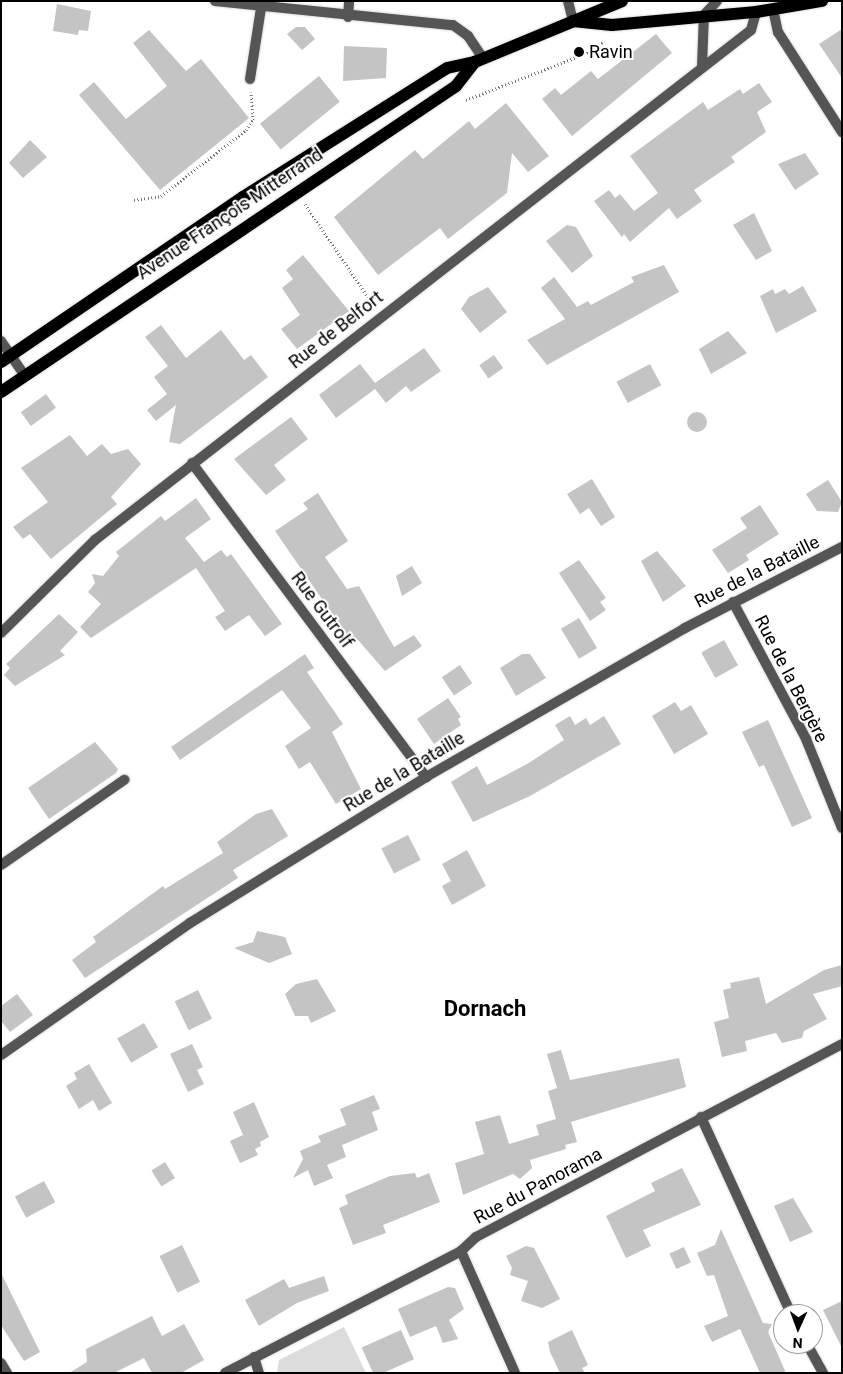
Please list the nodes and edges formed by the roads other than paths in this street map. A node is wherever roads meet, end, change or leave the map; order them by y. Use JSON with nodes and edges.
{"nodes":[{"id":1,"x":215,"y":1,"type":"edge"},
{"id":2,"x":349,"y":1,"type":"edge"},
{"id":3,"x":568,"y":1,"type":"edge"},
{"id":4,"x":622,"y":1,"type":"edge"},
{"id":5,"x":717,"y":1,"type":"edge"},
{"id":6,"x":822,"y":1,"type":"edge"},
{"id":7,"x":261,"y":8,"type":"junction"},
{"id":8,"x":773,"y":9,"type":"junction"},
{"id":9,"x":756,"y":12,"type":"junction"},
{"id":10,"x":704,"y":15,"type":"junction"},
{"id":11,"x":348,"y":17,"type":"junction"},
{"id":12,"x":573,"y":21,"type":"junction"},
{"id":13,"x":479,"y":60,"type":"junction"},
{"id":14,"x":702,"y":66,"type":"junction"},
{"id":15,"x":250,"y":79,"type":"road end"},
{"id":16,"x":842,"y":132,"type":"edge"},
{"id":17,"x":1,"y":341,"type":"edge"},
{"id":18,"x":6,"y":359,"type":"edge"},
{"id":19,"x":25,"y":376,"type":"junction"},
{"id":20,"x":1,"y":392,"type":"edge"},
{"id":21,"x":192,"y":463,"type":"junction"},
{"id":22,"x":842,"y":547,"type":"edge"},
{"id":23,"x":733,"y":602,"type":"junction"},
{"id":24,"x":1,"y":633,"type":"edge"},
{"id":25,"x":426,"y":777,"type":"junction"},
{"id":26,"x":124,"y":780,"type":"dead end"},
{"id":27,"x":842,"y":828,"type":"edge"},
{"id":28,"x":1,"y":865,"type":"edge"},
{"id":29,"x":842,"y":1044,"type":"edge"},
{"id":30,"x":1,"y":1055,"type":"edge"},
{"id":31,"x":701,"y":1117,"type":"junction"},
{"id":32,"x":461,"y":1251,"type":"junction"},
{"id":33,"x":787,"y":1304,"type":"edge"},
{"id":34,"x":813,"y":1354,"type":"edge"},
{"id":35,"x":254,"y":1357,"type":"junction"},
{"id":36,"x":1,"y":1363,"type":"edge"},
{"id":37,"x":7,"y":1373,"type":"edge"},
{"id":38,"x":225,"y":1373,"type":"edge"},
{"id":39,"x":259,"y":1373,"type":"edge"},
{"id":40,"x":516,"y":1373,"type":"edge"},
{"id":41,"x":823,"y":1373,"type":"edge"}],
"edges":[{"from":1,"to":7,"type":"street"},
{"from":2,"to":11,"type":"street"},
{"from":3,"to":12,"type":"street"},
{"from":4,"to":12,"type":"main road","name":"Avenue François Mitterrand"},
{"from":5,"to":10,"type":"street"},
{"from":6,"to":8,"type":"main road"},
{"from":7,"to":11,"type":"street"},
{"from":7,"to":15,"type":"street"},
{"from":8,"to":9,"type":"main road"},
{"from":8,"to":16,"type":"street"},
{"from":9,"to":10,"type":"main road"},
{"from":9,"to":14,"type":"street","name":"Rue de Belfort"},
{"from":10,"to":12,"type":"main road","name":"Avenue François Mitterrand"},
{"from":10,"to":14,"type":"street"},
{"from":11,"to":13,"type":"street"},
{"from":12,"to":13,"type":"main road","name":"Avenue François Mitterrand"},
{"from":13,"to":18,"type":"main road","name":"Avenue François Mitterrand"},
{"from":13,"to":19,"type":"main road","name":"Avenue François Mitterrand"},
{"from":14,"to":21,"type":"street","name":"Rue de Belfort"},
{"from":17,"to":18,"type":"street"},
{"from":18,"to":19,"type":"street"},
{"from":19,"to":20,"type":"main road","name":"Avenue François Mitterrand"},
{"from":21,"to":24,"type":"street","name":"Rue de Belfort"},
{"from":21,"to":25,"type":"street","name":"Rue Gutrolf"},
{"from":22,"to":23,"type":"street","name":"Rue de la Bataille"},
{"from":23,"to":25,"type":"street","name":"Rue de la Bataille"},
{"from":23,"to":27,"type":"street","name":"Rue de la Bergère"},
{"from":25,"to":30,"type":"street","name":"Rue de la Bataille"},
{"from":26,"to":28,"type":"street"},
{"from":29,"to":31,"type":"street","name":"Rue du Panorama"},
{"from":31,"to":32,"type":"street","name":"Rue du Panorama"},
{"from":31,"to":33,"type":"street"},
{"from":32,"to":35,"type":"street","name":"Rue du Panorama"},
{"from":32,"to":40,"type":"street"},
{"from":34,"to":41,"type":"street"},
{"from":35,"to":38,"type":"street","name":"Rue du Panorama"},
{"from":35,"to":39,"type":"street"},
{"from":36,"to":37,"type":"street"}]}
